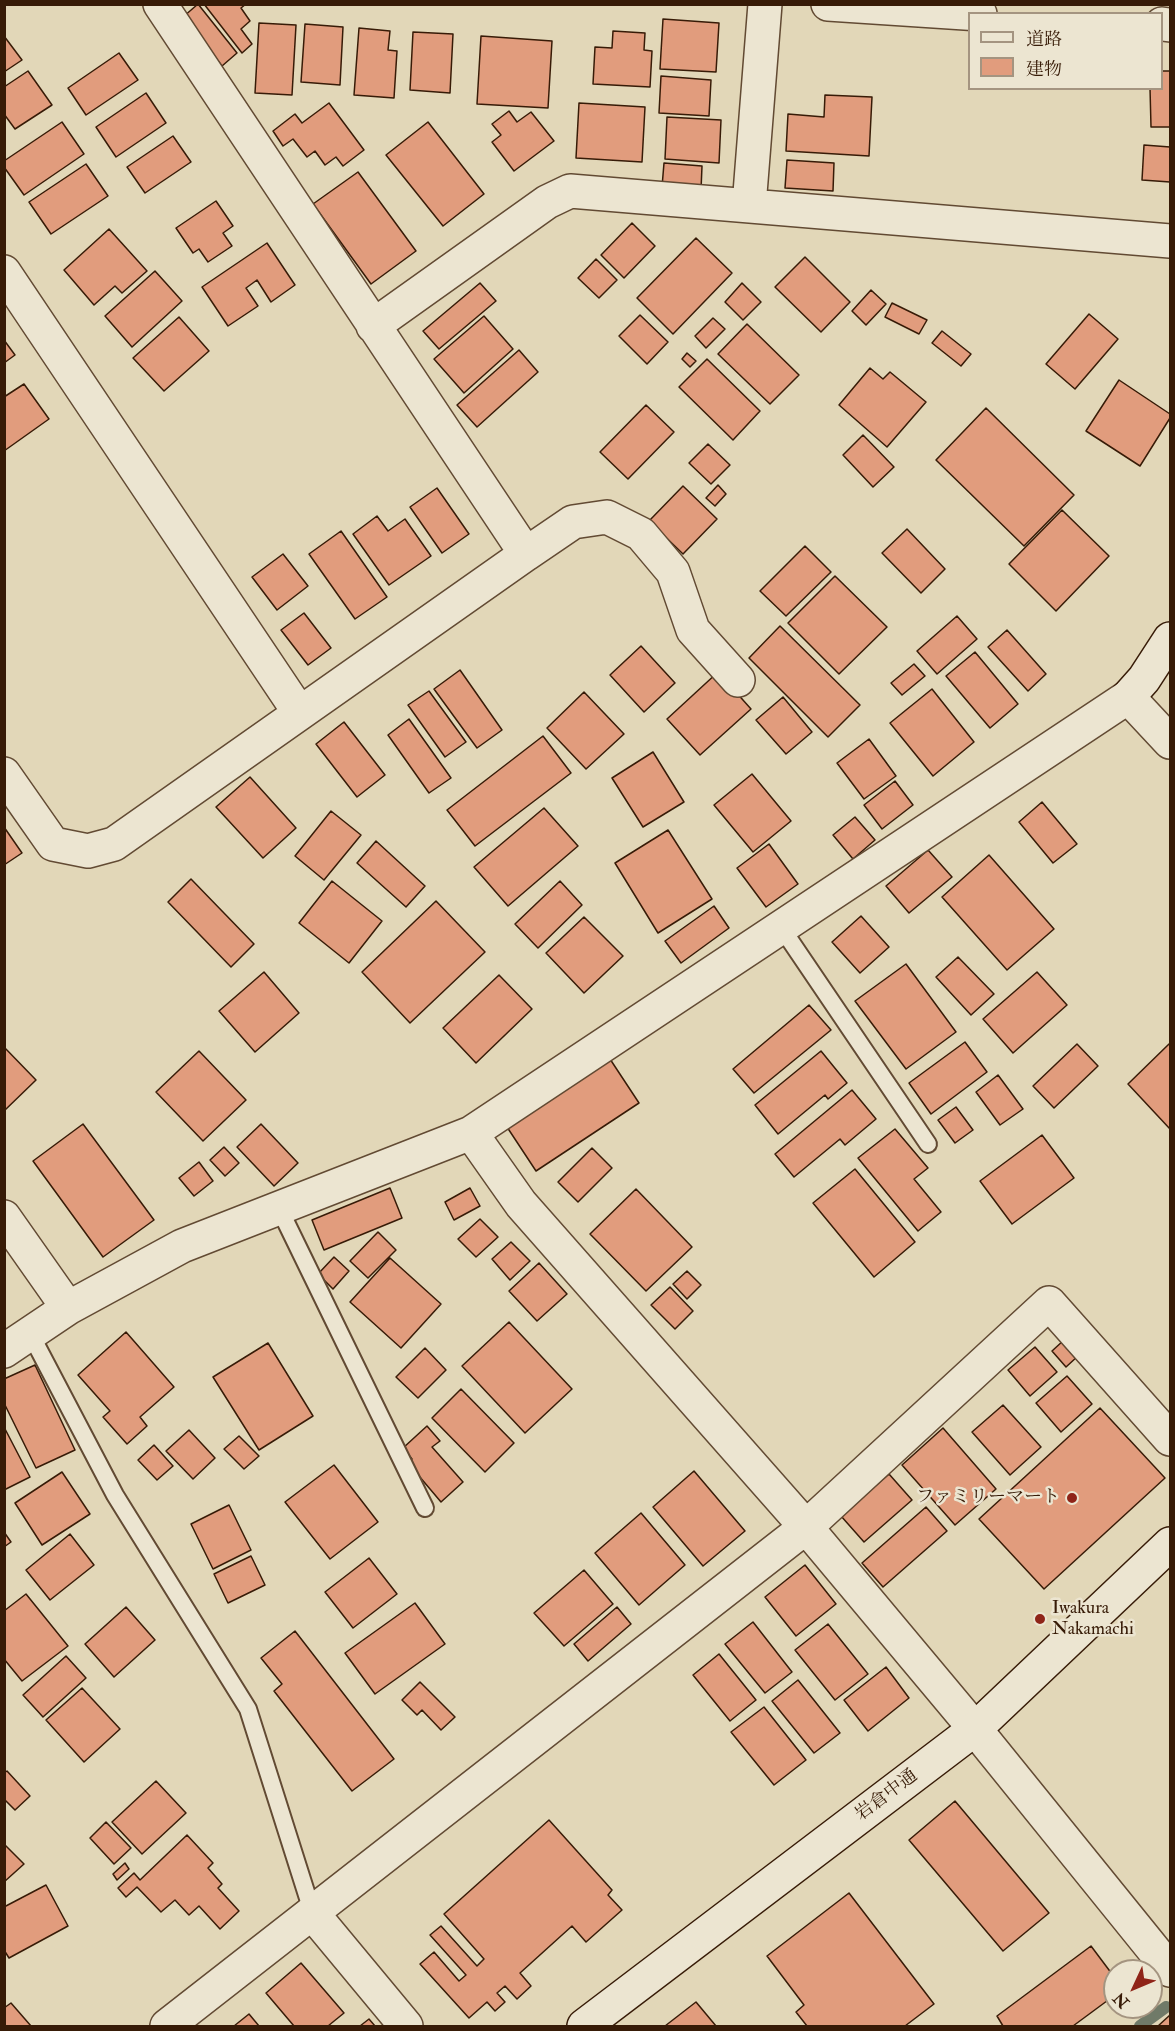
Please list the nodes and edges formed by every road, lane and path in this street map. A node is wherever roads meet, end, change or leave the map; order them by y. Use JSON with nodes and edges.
{"nodes":[{"id":1,"x":160,"y":4,"type":"edge"},
{"id":2,"x":765,"y":4,"type":"edge"},
{"id":3,"x":828,"y":4,"type":"edge"},
{"id":4,"x":968,"y":13,"type":"edge"},
{"id":5,"x":749,"y":206,"type":"junction"},
{"id":6,"x":1170,"y":241,"type":"edge"},
{"id":7,"x":4,"y":272,"type":"edge"},
{"id":8,"x":373,"y":326,"type":"junction"},
{"id":9,"x":526,"y":554,"type":"junction"},
{"id":10,"x":1170,"y":639,"type":"edge"},
{"id":11,"x":738,"y":680,"type":"dead end"},
{"id":12,"x":1128,"y":697,"type":"junction"},
{"id":13,"x":299,"y":712,"type":"junction"},
{"id":14,"x":1170,"y":742,"type":"edge"},
{"id":15,"x":4,"y":774,"type":"edge"},
{"id":16,"x":781,"y":927,"type":"junction"},
{"id":17,"x":471,"y":1133,"type":"junction"},
{"id":18,"x":928,"y":1144,"type":"dead end"},
{"id":19,"x":279,"y":1208,"type":"junction"},
{"id":20,"x":4,"y":1217,"type":"edge"},
{"id":21,"x":68,"y":1308,"type":"junction"},
{"id":22,"x":17,"y":1342,"type":"edge"},
{"id":23,"x":1170,"y":1439,"type":"edge"},
{"id":24,"x":425,"y":1508,"type":"dead end"},
{"id":25,"x":806,"y":1527,"type":"junction"},
{"id":26,"x":1170,"y":1544,"type":"edge"},
{"id":27,"x":975,"y":1729,"type":"junction"},
{"id":28,"x":313,"y":1914,"type":"junction"},
{"id":29,"x":1170,"y":1970,"type":"edge"},
{"id":30,"x":167,"y":2026,"type":"edge"},
{"id":31,"x":406,"y":2026,"type":"edge"},
{"id":32,"x":584,"y":2026,"type":"edge"}],
"edges":[{"from":1,"to":8,"type":"street"},
{"from":2,"to":5,"type":"street"},
{"from":3,"to":4,"type":"street"},
{"from":5,"to":6,"type":"street"},
{"from":5,"to":8,"type":"street"},
{"from":7,"to":13,"type":"street"},
{"from":8,"to":9,"type":"street"},
{"from":9,"to":11,"type":"street"},
{"from":9,"to":13,"type":"street"},
{"from":10,"to":12,"type":"street"},
{"from":12,"to":14,"type":"street"},
{"from":12,"to":16,"type":"street"},
{"from":13,"to":15,"type":"street"},
{"from":16,"to":17,"type":"street"},
{"from":16,"to":18,"type":"lane"},
{"from":17,"to":19,"type":"street"},
{"from":17,"to":25,"type":"street"},
{"from":19,"to":21,"type":"street"},
{"from":19,"to":24,"type":"lane"},
{"from":20,"to":21,"type":"street"},
{"from":21,"to":22,"type":"street"},
{"from":22,"to":28,"type":"lane"},
{"from":23,"to":25,"type":"street"},
{"from":25,"to":27,"type":"street"},
{"from":25,"to":28,"type":"street"},
{"from":26,"to":27,"type":"street","name":"岩倉中通"},
{"from":27,"to":29,"type":"street"},
{"from":27,"to":32,"type":"street","name":"岩倉中通"},
{"from":28,"to":30,"type":"street"},
{"from":28,"to":31,"type":"street"}]}
